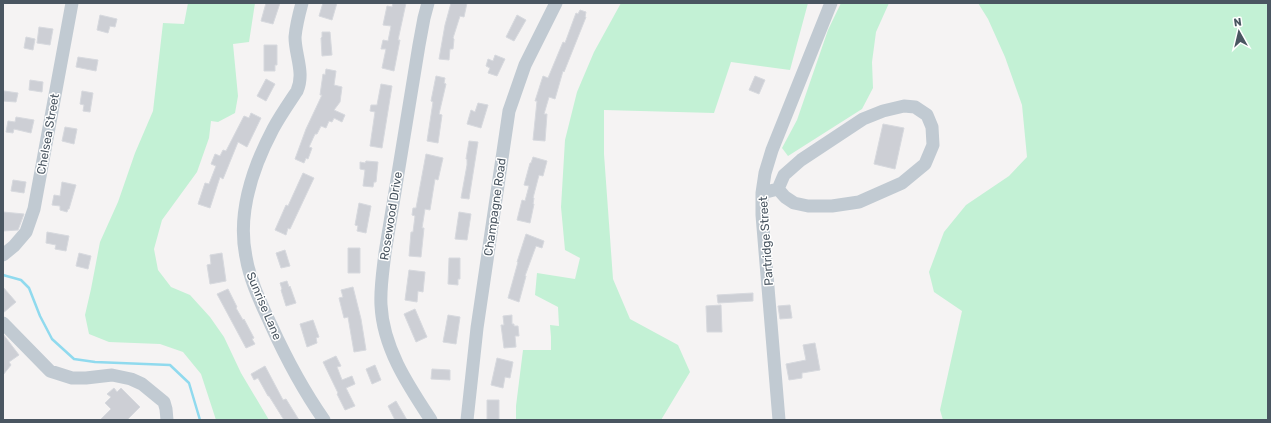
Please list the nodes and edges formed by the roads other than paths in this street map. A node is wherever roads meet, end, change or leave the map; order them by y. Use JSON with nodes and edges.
{"nodes":[{"id":1,"x":72,"y":3,"type":"edge"},
{"id":2,"x":302,"y":3,"type":"edge"},
{"id":3,"x":428,"y":3,"type":"edge"},
{"id":4,"x":556,"y":3,"type":"edge"},
{"id":5,"x":831,"y":3,"type":"edge"},
{"id":6,"x":778,"y":189,"type":"junction"},
{"id":7,"x":762,"y":193,"type":"junction"},
{"id":8,"x":3,"y":255,"type":"edge"},
{"id":9,"x":3,"y":323,"type":"edge"},
{"id":10,"x":167,"y":420,"type":"edge"},
{"id":11,"x":324,"y":420,"type":"edge"},
{"id":12,"x":431,"y":420,"type":"edge"},
{"id":13,"x":467,"y":420,"type":"edge"},
{"id":14,"x":779,"y":420,"type":"edge"}],
"edges":[{"from":1,"to":8,"type":"street","name":"Chelsea Street"},
{"from":2,"to":11,"type":"street","name":"Sunrise Lane"},
{"from":3,"to":12,"type":"street","name":"Rosewood Drive"},
{"from":4,"to":13,"type":"street","name":"Champagne Road"},
{"from":5,"to":7,"type":"street","name":"Partridge Street"},
{"from":6,"to":6,"type":"street"},
{"from":6,"to":7,"type":"street"},
{"from":7,"to":14,"type":"street","name":"Partridge Street"},
{"from":9,"to":10,"type":"street"}]}
